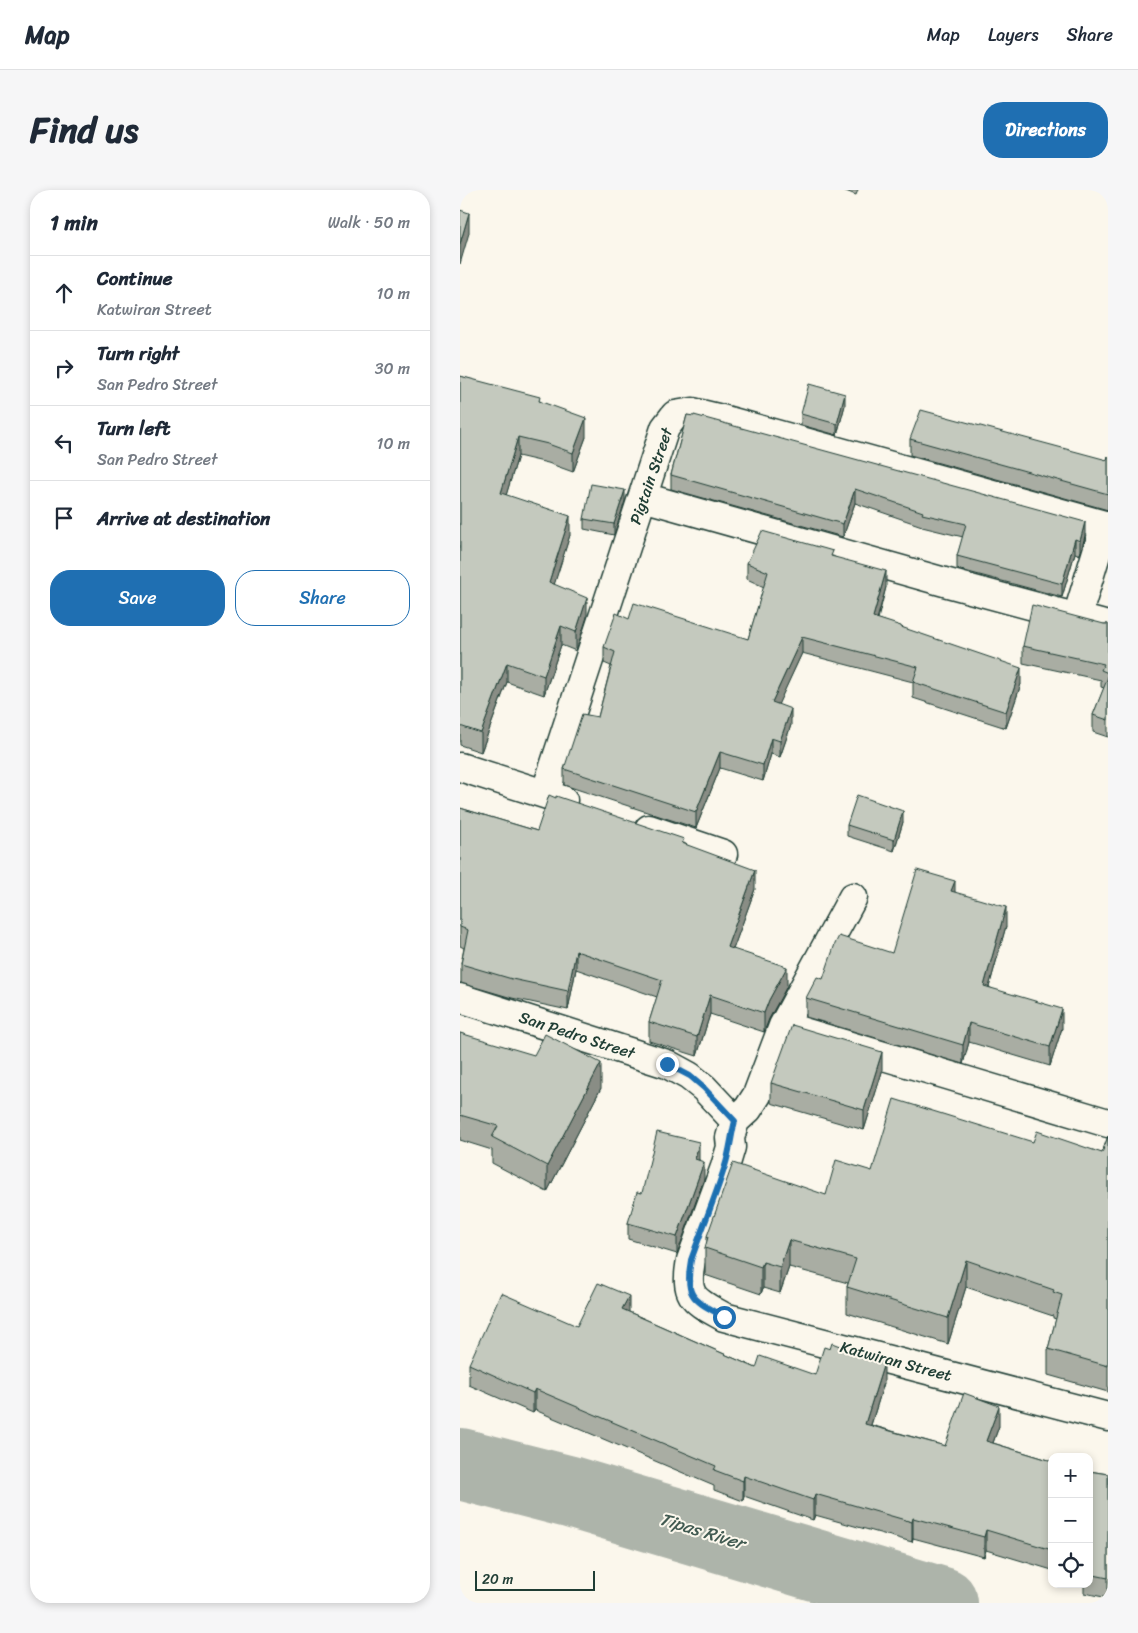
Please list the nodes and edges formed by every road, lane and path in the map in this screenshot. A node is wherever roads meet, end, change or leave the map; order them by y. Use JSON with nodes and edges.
{"nodes":[{"id":1,"x":643,"y":497,"type":"junction"},
{"id":2,"x":1106,"y":525,"type":"edge"},
{"id":3,"x":1077,"y":617,"type":"junction"},
{"id":4,"x":1108,"y":626,"type":"edge"},
{"id":5,"x":460,"y":767,"type":"edge"},
{"id":6,"x":545,"y":794,"type":"junction"},
{"id":7,"x":582,"y":807,"type":"edge"},
{"id":8,"x":629,"y":822,"type":"edge"},
{"id":9,"x":722,"y":854,"type":"dead end"},
{"id":10,"x":854,"y":897,"type":"dead end"},
{"id":11,"x":460,"y":998,"type":"edge"},
{"id":12,"x":783,"y":1026,"type":"junction"},
{"id":13,"x":735,"y":1121,"type":"junction"},
{"id":14,"x":1108,"y":1123,"type":"edge"},
{"id":15,"x":1108,"y":1417,"type":"edge"}],
"edges":[{"from":1,"to":2,"type":"street","name":"Pigtain Street"},
{"from":1,"to":3,"type":"street"},
{"from":1,"to":6,"type":"street","name":"Pigtain Street"},
{"from":2,"to":3,"type":"street"},
{"from":3,"to":4,"type":"street"},
{"from":5,"to":6,"type":"street"},
{"from":6,"to":7,"type":"street"},
{"from":8,"to":9,"type":"street"},
{"from":10,"to":12,"type":"street"},
{"from":11,"to":13,"type":"street","name":"San Pedro Street"},
{"from":12,"to":13,"type":"street"},
{"from":12,"to":14,"type":"street"},
{"from":13,"to":15,"type":"street","name":"Katwiran Street"}]}
